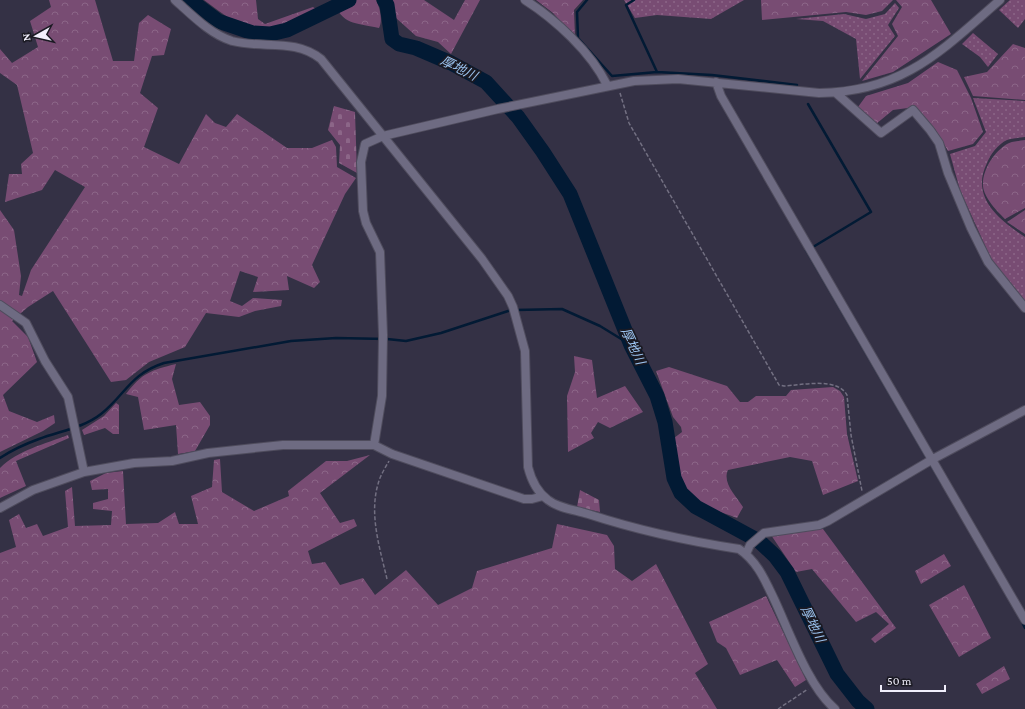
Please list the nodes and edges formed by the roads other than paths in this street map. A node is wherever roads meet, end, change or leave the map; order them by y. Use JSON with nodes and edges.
{"nodes":[{"id":1,"x":175,"y":0,"type":"edge"},
{"id":2,"x":525,"y":0,"type":"edge"},
{"id":3,"x":1000,"y":0,"type":"edge"},
{"id":4,"x":716,"y":82,"type":"junction"},
{"id":5,"x":607,"y":85,"type":"junction"},
{"id":6,"x":836,"y":93,"type":"junction"},
{"id":7,"x":383,"y":136,"type":"junction"},
{"id":8,"x":0,"y":305,"type":"edge"},
{"id":9,"x":1025,"y":308,"type":"edge"},
{"id":10,"x":1025,"y":410,"type":"edge"},
{"id":11,"x":374,"y":445,"type":"junction"},
{"id":12,"x":930,"y":461,"type":"junction"},
{"id":13,"x":84,"y":472,"type":"junction"},
{"id":14,"x":543,"y":496,"type":"junction"},
{"id":15,"x":0,"y":508,"type":"edge"},
{"id":16,"x":746,"y":554,"type":"junction"},
{"id":17,"x":1025,"y":620,"type":"edge"},
{"id":18,"x":835,"y":709,"type":"edge"}],
"edges":[{"from":1,"to":7,"type":"street"},
{"from":2,"to":5,"type":"street"},
{"from":3,"to":6,"type":"street"},
{"from":4,"to":5,"type":"street"},
{"from":4,"to":6,"type":"street"},
{"from":4,"to":12,"type":"street"},
{"from":5,"to":7,"type":"street"},
{"from":6,"to":9,"type":"street"},
{"from":7,"to":11,"type":"street"},
{"from":7,"to":14,"type":"street"},
{"from":8,"to":13,"type":"street"},
{"from":10,"to":12,"type":"street"},
{"from":11,"to":13,"type":"street"},
{"from":11,"to":14,"type":"street"},
{"from":12,"to":16,"type":"street"},
{"from":12,"to":17,"type":"street"},
{"from":13,"to":15,"type":"street"},
{"from":14,"to":16,"type":"street"},
{"from":16,"to":18,"type":"street"}]}
